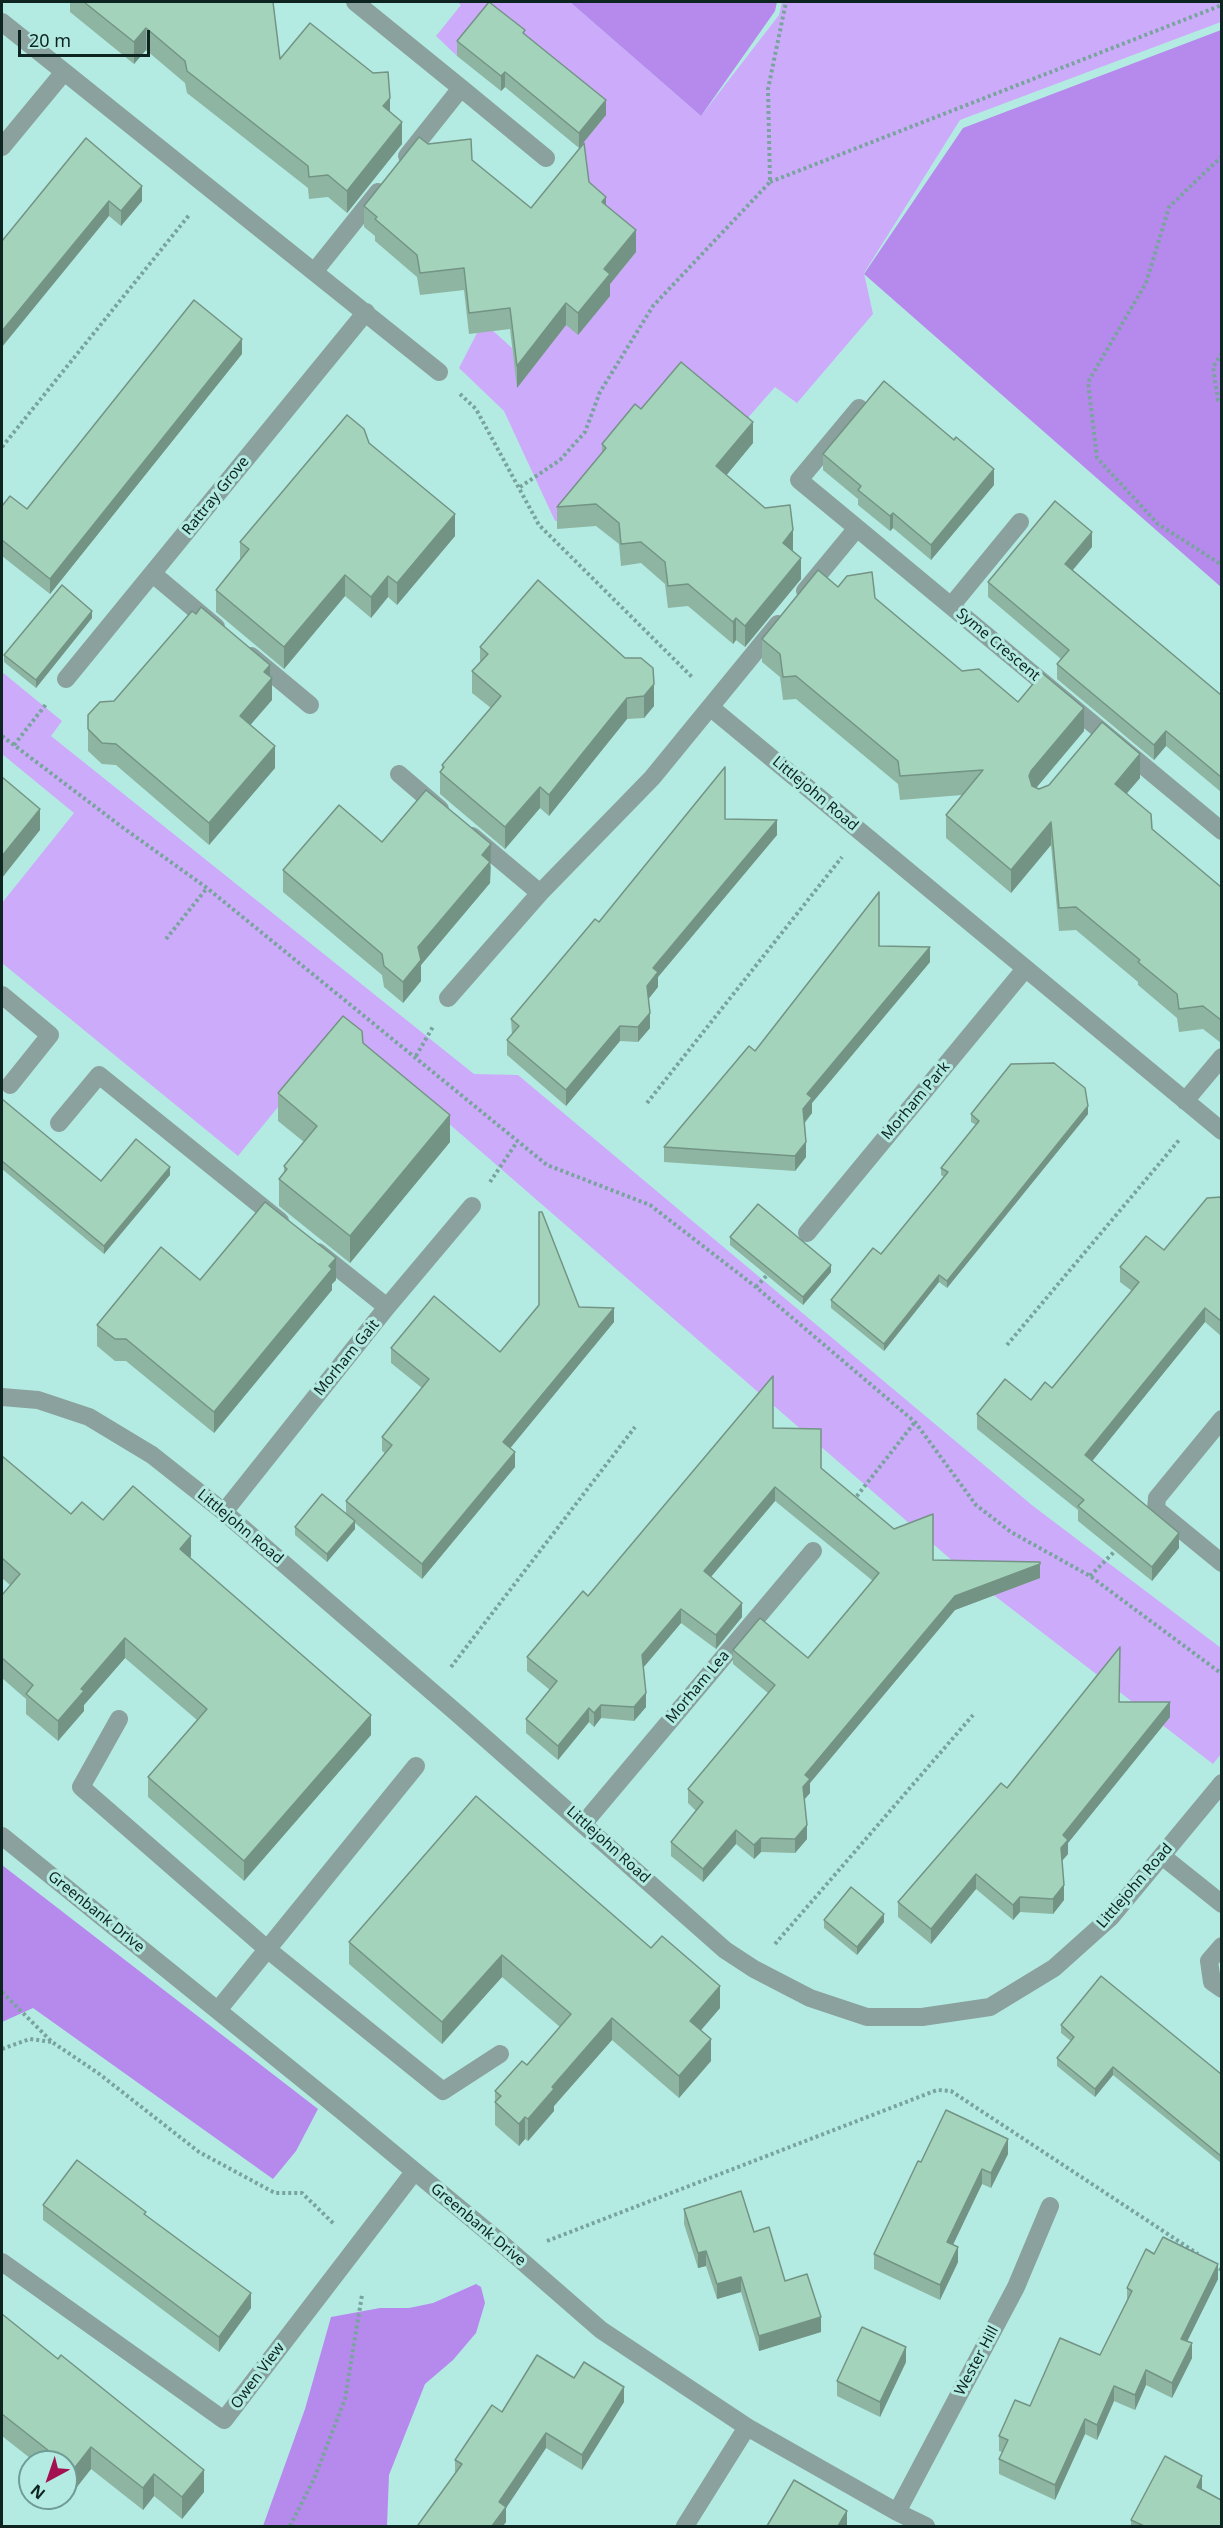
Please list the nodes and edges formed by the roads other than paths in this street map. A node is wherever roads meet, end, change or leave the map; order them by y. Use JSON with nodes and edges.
{"nodes":[{"id":1,"x":355,"y":2,"type":"edge"},
{"id":2,"x":2,"y":22,"type":"edge"},
{"id":3,"x":64,"y":72,"type":"junction"},
{"id":4,"x":461,"y":88,"type":"junction"},
{"id":5,"x":2,"y":147,"type":"edge"},
{"id":6,"x":546,"y":158,"type":"dead end"},
{"id":7,"x":314,"y":272,"type":"junction"},
{"id":8,"x":366,"y":312,"type":"junction"},
{"id":9,"x":439,"y":372,"type":"road end"},
{"id":10,"x":859,"y":408,"type":"edge"},
{"id":11,"x":1020,"y":522,"type":"dead end"},
{"id":12,"x":857,"y":528,"type":"junction"},
{"id":13,"x":153,"y":574,"type":"junction"},
{"id":14,"x":951,"y":606,"type":"junction"},
{"id":15,"x":66,"y":679,"type":"road end"},
{"id":16,"x":310,"y":705,"type":"dead end"},
{"id":17,"x":710,"y":706,"type":"junction"},
{"id":18,"x":1100,"y":730,"type":"junction"},
{"id":19,"x":1085,"y":748,"type":"edge"},
{"id":20,"x":399,"y":774,"type":"dead end"},
{"id":21,"x":1221,"y":831,"type":"edge"},
{"id":22,"x":540,"y":893,"type":"junction"},
{"id":23,"x":1025,"y":969,"type":"junction"},
{"id":24,"x":2,"y":995,"type":"edge"},
{"id":25,"x":448,"y":998,"type":"dead end"},
{"id":26,"x":1221,"y":1057,"type":"edge"},
{"id":27,"x":10,"y":1085,"type":"dead end"},
{"id":28,"x":1185,"y":1101,"type":"junction"},
{"id":29,"x":59,"y":1123,"type":"dead end"},
{"id":30,"x":1221,"y":1131,"type":"edge"},
{"id":31,"x":472,"y":1206,"type":"dead end"},
{"id":32,"x":807,"y":1233,"type":"dead end"},
{"id":33,"x":387,"y":1307,"type":"junction"},
{"id":34,"x":2,"y":1396,"type":"edge"},
{"id":35,"x":1221,"y":1419,"type":"edge"},
{"id":36,"x":224,"y":1512,"type":"junction"},
{"id":37,"x":813,"y":1551,"type":"dead end"},
{"id":38,"x":1221,"y":1563,"type":"edge"},
{"id":39,"x":119,"y":1719,"type":"dead end"},
{"id":40,"x":416,"y":1766,"type":"dead end"},
{"id":41,"x":1221,"y":1783,"type":"edge"},
{"id":42,"x":584,"y":1823,"type":"junction"},
{"id":43,"x":2,"y":1836,"type":"edge"},
{"id":44,"x":1162,"y":1856,"type":"junction"},
{"id":45,"x":1221,"y":1904,"type":"edge"},
{"id":46,"x":1221,"y":1946,"type":"edge"},
{"id":47,"x":267,"y":1948,"type":"junction"},
{"id":48,"x":1221,"y":1989,"type":"edge"},
{"id":49,"x":218,"y":2010,"type":"junction"},
{"id":50,"x":501,"y":2054,"type":"dead end"},
{"id":51,"x":414,"y":2172,"type":"junction"},
{"id":52,"x":1050,"y":2206,"type":"dead end"},
{"id":53,"x":2,"y":2262,"type":"edge"},
{"id":54,"x":747,"y":2427,"type":"junction"},
{"id":55,"x":897,"y":2512,"type":"junction"},
{"id":56,"x":686,"y":2526,"type":"edge"},
{"id":57,"x":926,"y":2526,"type":"edge"}],
"edges":[{"from":1,"to":4,"type":"street"},
{"from":2,"to":3,"type":"street"},
{"from":3,"to":5,"type":"street"},
{"from":3,"to":7,"type":"street"},
{"from":4,"to":6,"type":"street"},
{"from":4,"to":7,"type":"street"},
{"from":7,"to":8,"type":"street"},
{"from":8,"to":9,"type":"street"},
{"from":8,"to":13,"type":"street","name":"Rattray Grove"},
{"from":10,"to":12,"type":"street","name":"Syme Crescent"},
{"from":11,"to":14,"type":"street","name":"Syme Crescent"},
{"from":12,"to":14,"type":"street","name":"Syme Crescent"},
{"from":12,"to":17,"type":"street"},
{"from":13,"to":15,"type":"street","name":"Rattray Grove"},
{"from":13,"to":16,"type":"street"},
{"from":14,"to":18,"type":"street","name":"Syme Crescent"},
{"from":17,"to":22,"type":"street"},
{"from":17,"to":23,"type":"street","name":"Littlejohn Road"},
{"from":18,"to":19,"type":"street"},
{"from":18,"to":21,"type":"street","name":"Syme Crescent"},
{"from":20,"to":22,"type":"street"},
{"from":22,"to":25,"type":"street"},
{"from":23,"to":28,"type":"street","name":"Littlejohn Road"},
{"from":23,"to":32,"type":"street","name":"Morham Park"},
{"from":24,"to":27,"type":"street"},
{"from":26,"to":28,"type":"street"},
{"from":28,"to":30,"type":"street","name":"Littlejohn Road"},
{"from":29,"to":33,"type":"street"},
{"from":31,"to":33,"type":"street","name":"Morham Gait"},
{"from":33,"to":36,"type":"street","name":"Morham Gait"},
{"from":34,"to":36,"type":"street","name":"Littlejohn Road"},
{"from":35,"to":38,"type":"street"},
{"from":36,"to":42,"type":"street","name":"Littlejohn Road"},
{"from":37,"to":42,"type":"street","name":"Morham Lea"},
{"from":39,"to":47,"type":"street"},
{"from":40,"to":47,"type":"street"},
{"from":41,"to":44,"type":"street","name":"Littlejohn Road"},
{"from":42,"to":44,"type":"street","name":"Littlejohn Road"},
{"from":43,"to":49,"type":"street","name":"Greenbank Drive"},
{"from":44,"to":45,"type":"street"},
{"from":46,"to":48,"type":"street"},
{"from":47,"to":49,"type":"street"},
{"from":47,"to":50,"type":"street"},
{"from":49,"to":51,"type":"street","name":"Greenbank Drive"},
{"from":51,"to":53,"type":"street","name":"Owen View"},
{"from":51,"to":54,"type":"street","name":"Greenbank Drive"},
{"from":52,"to":55,"type":"street","name":"Wester Hill"},
{"from":54,"to":55,"type":"street"},
{"from":54,"to":56,"type":"street"},
{"from":55,"to":57,"type":"street"}]}
